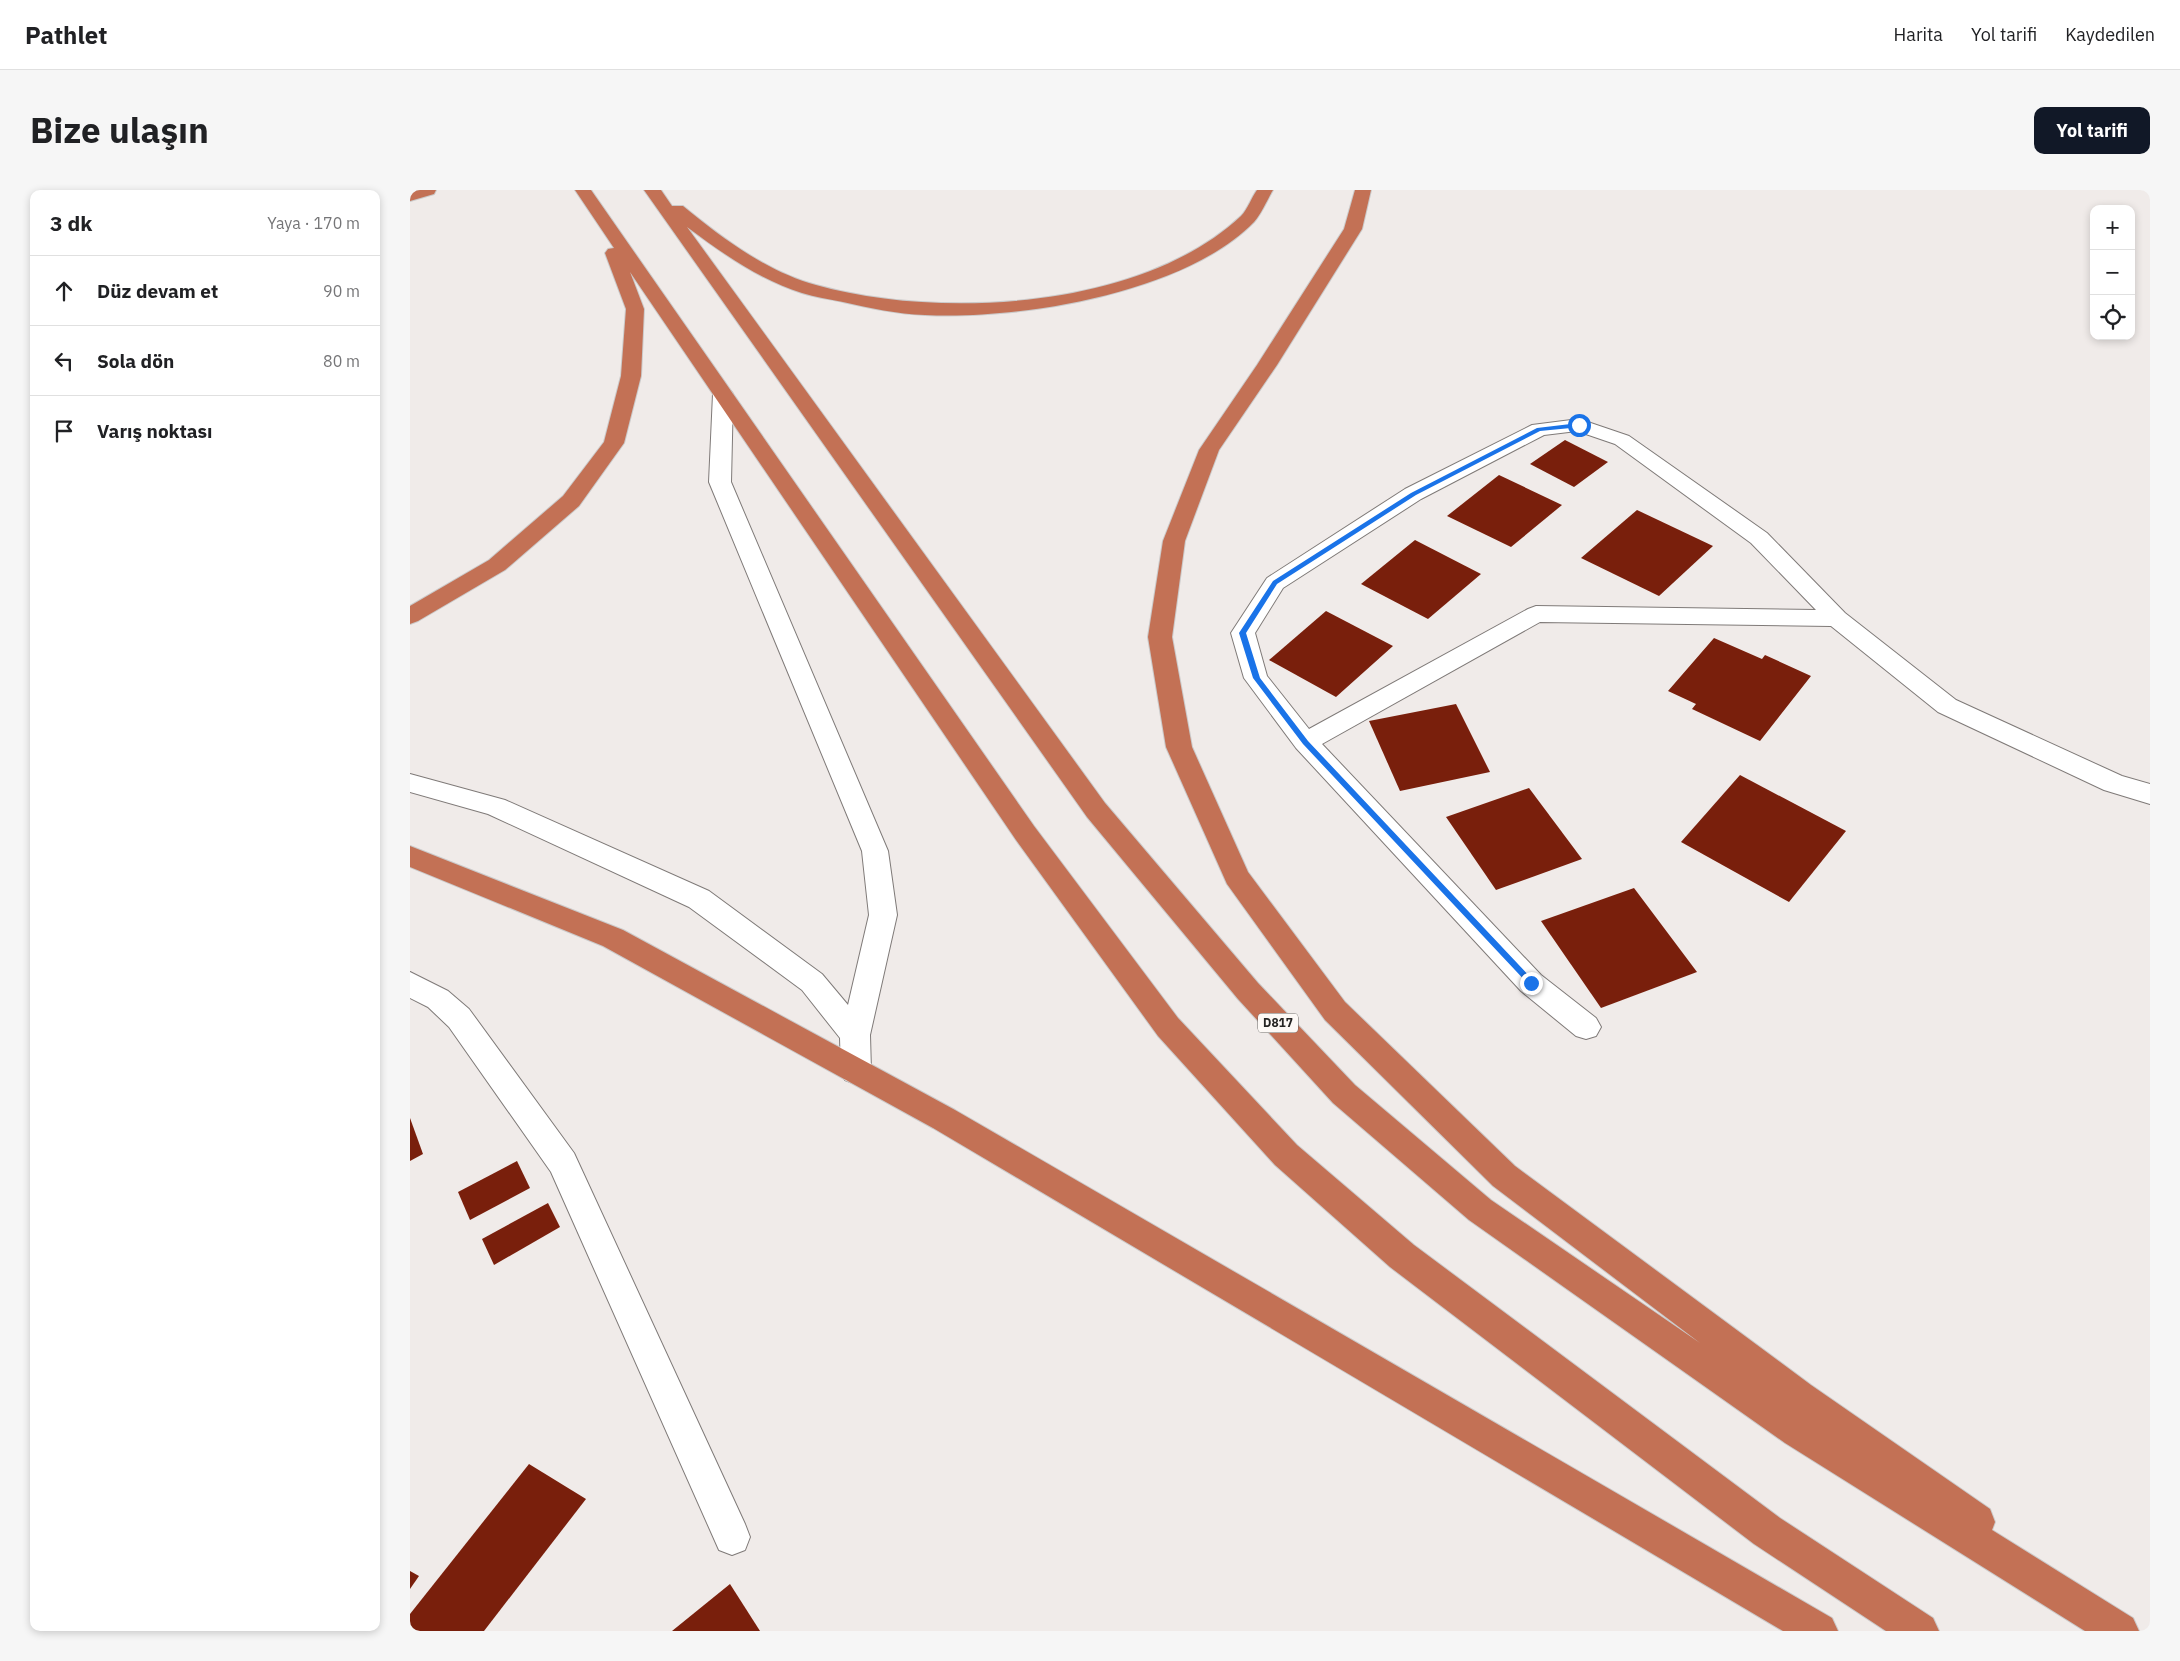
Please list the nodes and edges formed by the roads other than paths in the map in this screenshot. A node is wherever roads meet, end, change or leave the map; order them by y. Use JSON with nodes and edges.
{"nodes":[{"id":1,"x":414,"y":190,"type":"edge"},
{"id":2,"x":428,"y":190,"type":"edge"},
{"id":3,"x":652,"y":190,"type":"edge"},
{"id":4,"x":1265,"y":190,"type":"edge"},
{"id":5,"x":1363,"y":190,"type":"edge"},
{"id":6,"x":410,"y":191,"type":"edge"},
{"id":7,"x":410,"y":196,"type":"edge"},
{"id":8,"x":590,"y":201,"type":"edge"},
{"id":9,"x":723,"y":394,"type":"junction"},
{"id":10,"x":410,"y":616,"type":"edge"},
{"id":11,"x":1838,"y":618,"type":"junction"},
{"id":12,"x":1305,"y":742,"type":"junction"},
{"id":13,"x":410,"y":783,"type":"edge"},
{"id":14,"x":2150,"y":794,"type":"edge"},
{"id":15,"x":410,"y":856,"type":"edge"},
{"id":16,"x":410,"y":984,"type":"edge"},
{"id":17,"x":1586,"y":1028,"type":"dead end"},
{"id":18,"x":854,"y":1035,"type":"junction"},
{"id":19,"x":856,"y":1071,"type":"junction"},
{"id":20,"x":732,"y":1537,"type":"dead end"},
{"id":21,"x":1819,"y":1631,"type":"edge"},
{"id":22,"x":1920,"y":1631,"type":"edge"},
{"id":23,"x":2120,"y":1631,"type":"edge"},
{"id":24,"x":2131,"y":1631,"type":"edge"}],
"edges":[{"from":1,"to":6,"type":"highway"},
{"from":2,"to":7,"type":"highway"},
{"from":3,"to":4,"type":"highway"},
{"from":3,"to":23,"type":"highway","number":"D817"},
{"from":5,"to":24,"type":"highway"},
{"from":8,"to":9,"type":"highway"},
{"from":8,"to":10,"type":"highway"},
{"from":9,"to":18,"type":"street"},
{"from":9,"to":22,"type":"highway"},
{"from":11,"to":12,"type":"street"},
{"from":11,"to":12,"type":"street"},
{"from":11,"to":14,"type":"street"},
{"from":12,"to":17,"type":"street"},
{"from":13,"to":18,"type":"street"},
{"from":15,"to":19,"type":"highway"},
{"from":16,"to":20,"type":"street"},
{"from":18,"to":19,"type":"street"},
{"from":19,"to":21,"type":"highway"}]}
